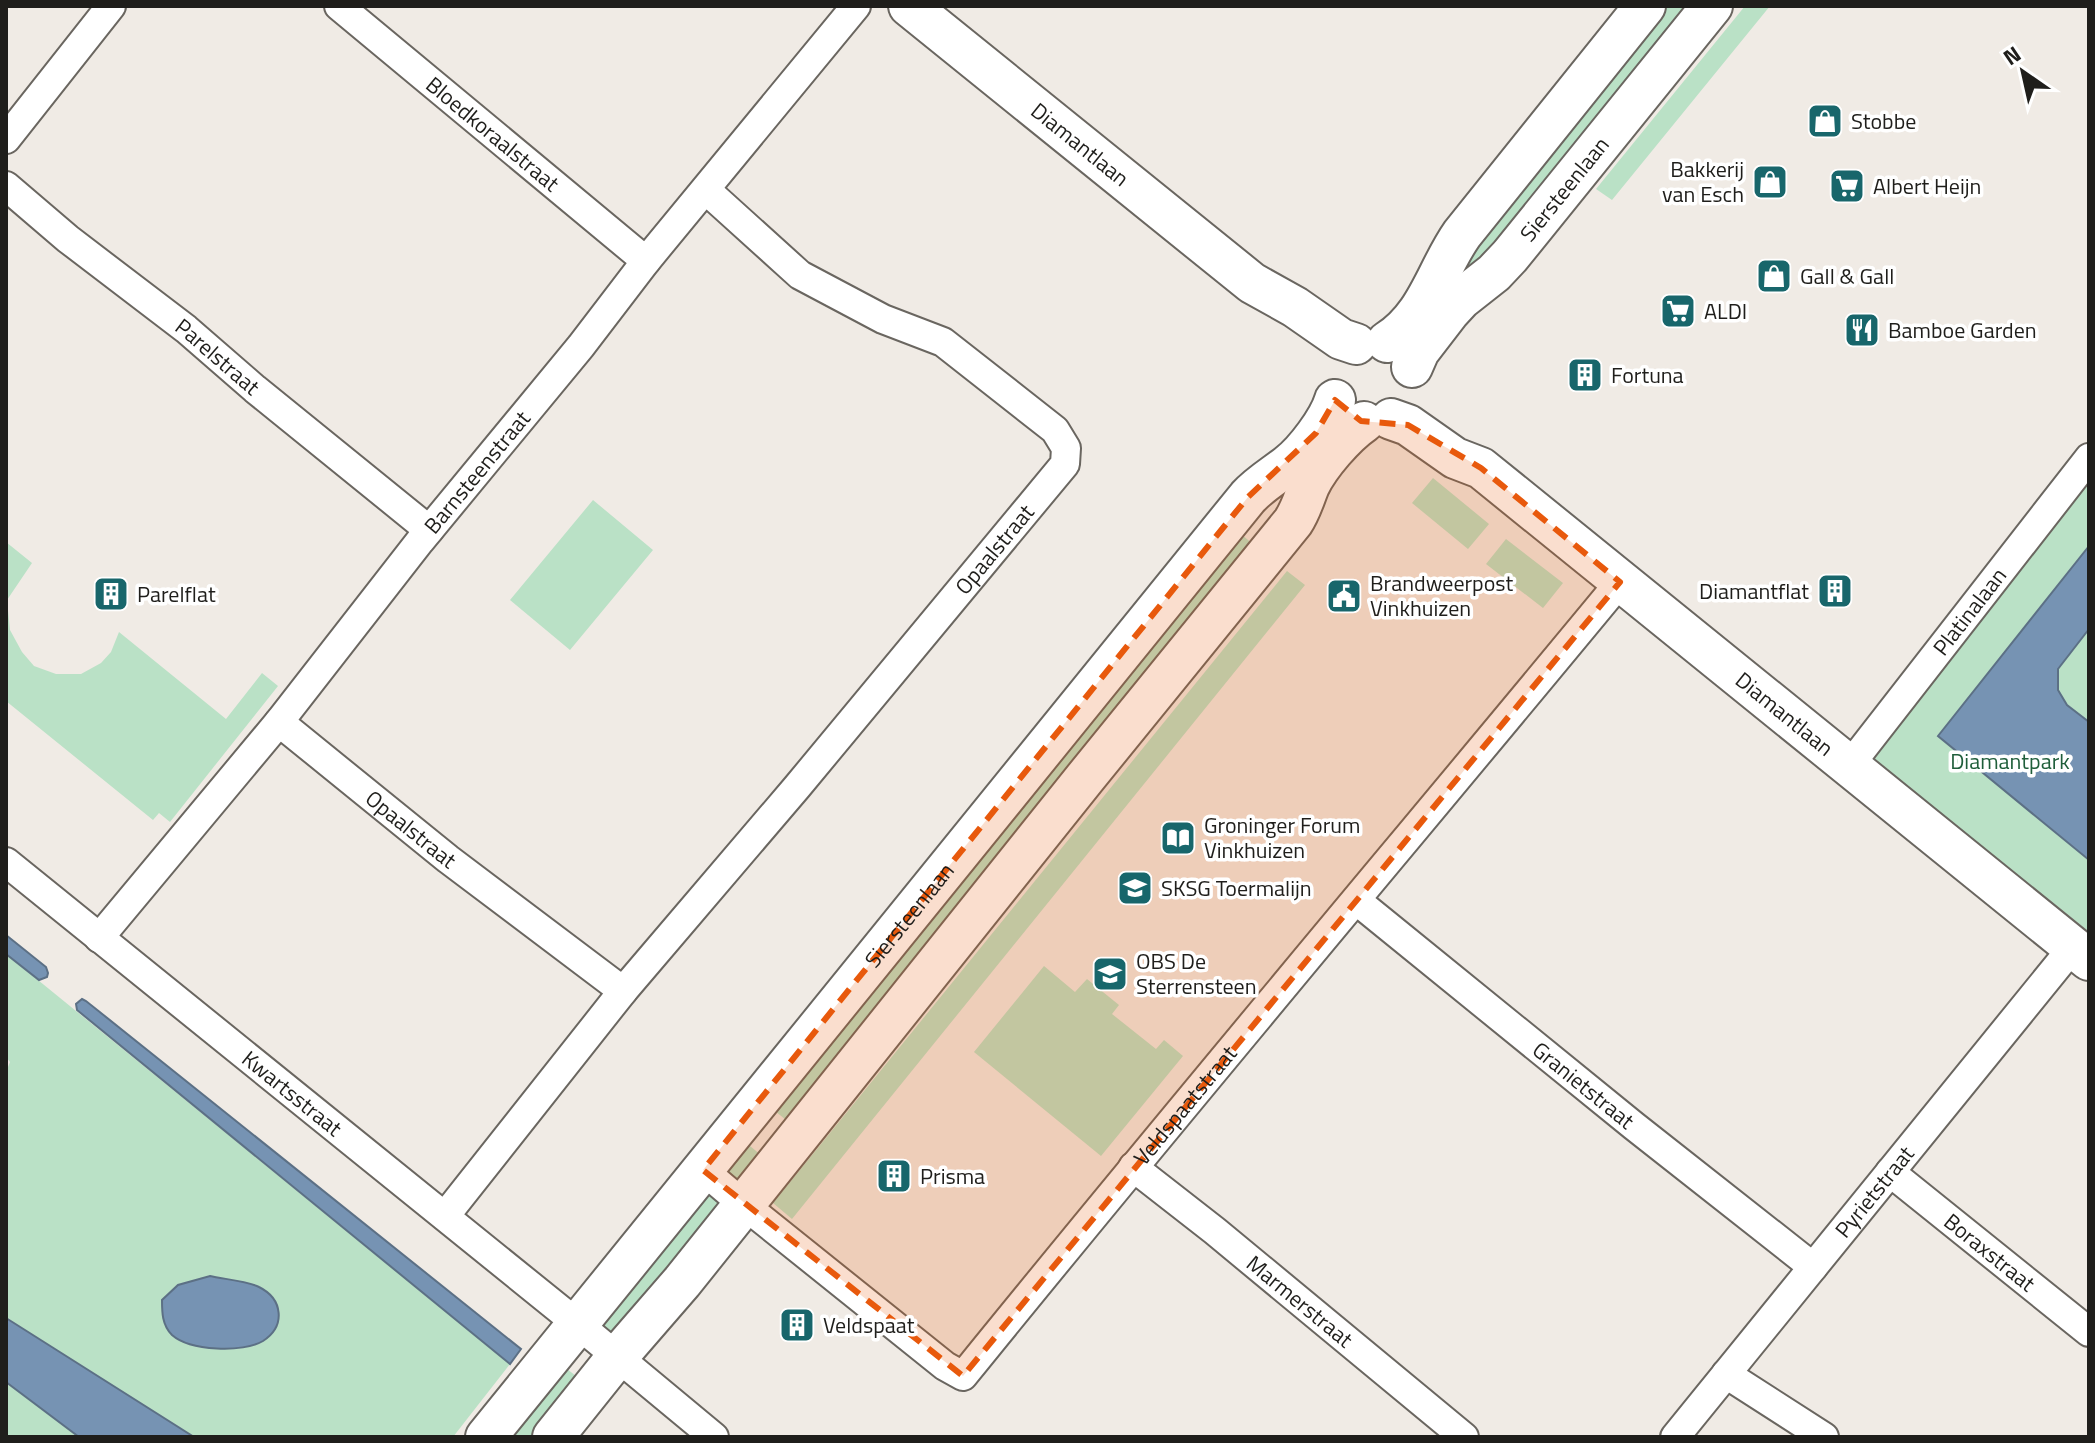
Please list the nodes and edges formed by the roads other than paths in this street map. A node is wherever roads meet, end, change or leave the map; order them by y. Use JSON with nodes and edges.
{"nodes":[{"id":1,"x":111,"y":6,"type":"edge"},
{"id":2,"x":339,"y":6,"type":"edge"},
{"id":3,"x":856,"y":6,"type":"edge"},
{"id":4,"x":909,"y":6,"type":"edge"},
{"id":5,"x":1645,"y":6,"type":"edge"},
{"id":6,"x":1712,"y":6,"type":"edge"},
{"id":7,"x":6,"y":139,"type":"edge"},
{"id":8,"x":6,"y":186,"type":"edge"},
{"id":9,"x":706,"y":190,"type":"junction"},
{"id":10,"x":646,"y":261,"type":"junction"},
{"id":11,"x":1374,"y":382,"type":"junction"},
{"id":12,"x":2089,"y":458,"type":"edge"},
{"id":13,"x":429,"y":530,"type":"junction"},
{"id":14,"x":1620,"y":582,"type":"junction"},
{"id":15,"x":279,"y":722,"type":"junction"},
{"id":16,"x":1849,"y":766,"type":"junction"},
{"id":17,"x":6,"y":862,"type":"edge"},
{"id":18,"x":1357,"y":901,"type":"junction"},
{"id":19,"x":99,"y":938,"type":"junction"},
{"id":20,"x":2081,"y":954,"type":"edge"},
{"id":21,"x":623,"y":991,"type":"junction"},
{"id":22,"x":1133,"y":1167,"type":"junction"},
{"id":23,"x":703,"y":1170,"type":"junction"},
{"id":24,"x":1890,"y":1172,"type":"junction"},
{"id":25,"x":743,"y":1204,"type":"junction"},
{"id":26,"x":445,"y":1216,"type":"junction"},
{"id":27,"x":1813,"y":1267,"type":"junction"},
{"id":28,"x":579,"y":1325,"type":"junction"},
{"id":29,"x":2089,"y":1332,"type":"edge"},
{"id":30,"x":617,"y":1357,"type":"junction"},
{"id":31,"x":1726,"y":1374,"type":"junction"},
{"id":32,"x":486,"y":1437,"type":"edge"},
{"id":33,"x":553,"y":1437,"type":"edge"},
{"id":34,"x":714,"y":1437,"type":"edge"},
{"id":35,"x":1464,"y":1437,"type":"edge"},
{"id":36,"x":1675,"y":1437,"type":"edge"},
{"id":37,"x":1824,"y":1437,"type":"edge"}],
"edges":[{"from":1,"to":7,"type":"street"},
{"from":2,"to":10,"type":"street","name":"Bloedkoraalstraat"},
{"from":3,"to":9,"type":"street","name":"Barnsteenstraat"},
{"from":4,"to":11,"type":"main road","name":"Diamantlaan"},
{"from":5,"to":11,"type":"main road","name":"Siersteenlaan"},
{"from":6,"to":11,"type":"main road","name":"Siersteenlaan"},
{"from":8,"to":13,"type":"street","name":"Parelstraat"},
{"from":9,"to":10,"type":"street","name":"Barnsteenstraat"},
{"from":9,"to":21,"type":"street","name":"Opaalstraat"},
{"from":10,"to":13,"type":"street","name":"Barnsteenstraat"},
{"from":11,"to":14,"type":"main road","name":"Diamantlaan"},
{"from":11,"to":23,"type":"main road","name":"Siersteenlaan"},
{"from":11,"to":25,"type":"main road","name":"Siersteenlaan"},
{"from":12,"to":16,"type":"street","name":"Platinalaan"},
{"from":13,"to":15,"type":"street","name":"Barnsteenstraat"},
{"from":14,"to":16,"type":"main road","name":"Diamantlaan"},
{"from":14,"to":18,"type":"street","name":"Veldspaatstraat"},
{"from":15,"to":19,"type":"street","name":"Barnsteenstraat"},
{"from":15,"to":21,"type":"street","name":"Opaalstraat"},
{"from":16,"to":20,"type":"main road","name":"Diamantlaan"},
{"from":17,"to":19,"type":"street","name":"Kwartsstraat"},
{"from":18,"to":22,"type":"street","name":"Veldspaatstraat"},
{"from":18,"to":27,"type":"street","name":"Granietstraat"},
{"from":19,"to":26,"type":"street","name":"Kwartsstraat"},
{"from":20,"to":24,"type":"street","name":"Pyrietstraat"},
{"from":21,"to":26,"type":"street","name":"Opaalstraat"},
{"from":22,"to":25,"type":"street","name":"Veldspaatstraat"},
{"from":22,"to":35,"type":"street","name":"Marmerstraat"},
{"from":23,"to":25,"type":"street","name":"Veldspaatstraat"},
{"from":23,"to":28,"type":"main road","name":"Siersteenlaan"},
{"from":24,"to":27,"type":"street","name":"Pyrietstraat"},
{"from":24,"to":29,"type":"street","name":"Boraxstraat"},
{"from":25,"to":30,"type":"main road","name":"Siersteenlaan"},
{"from":26,"to":28,"type":"street","name":"Kwartsstraat"},
{"from":27,"to":31,"type":"street","name":"Pyrietstraat"},
{"from":28,"to":30,"type":"street","name":"Kwartsstraat"},
{"from":28,"to":32,"type":"main road","name":"Siersteenlaan"},
{"from":30,"to":33,"type":"main road","name":"Siersteenlaan"},
{"from":30,"to":34,"type":"street"},
{"from":31,"to":36,"type":"street","name":"Pyrietstraat"},
{"from":31,"to":37,"type":"street"}]}
